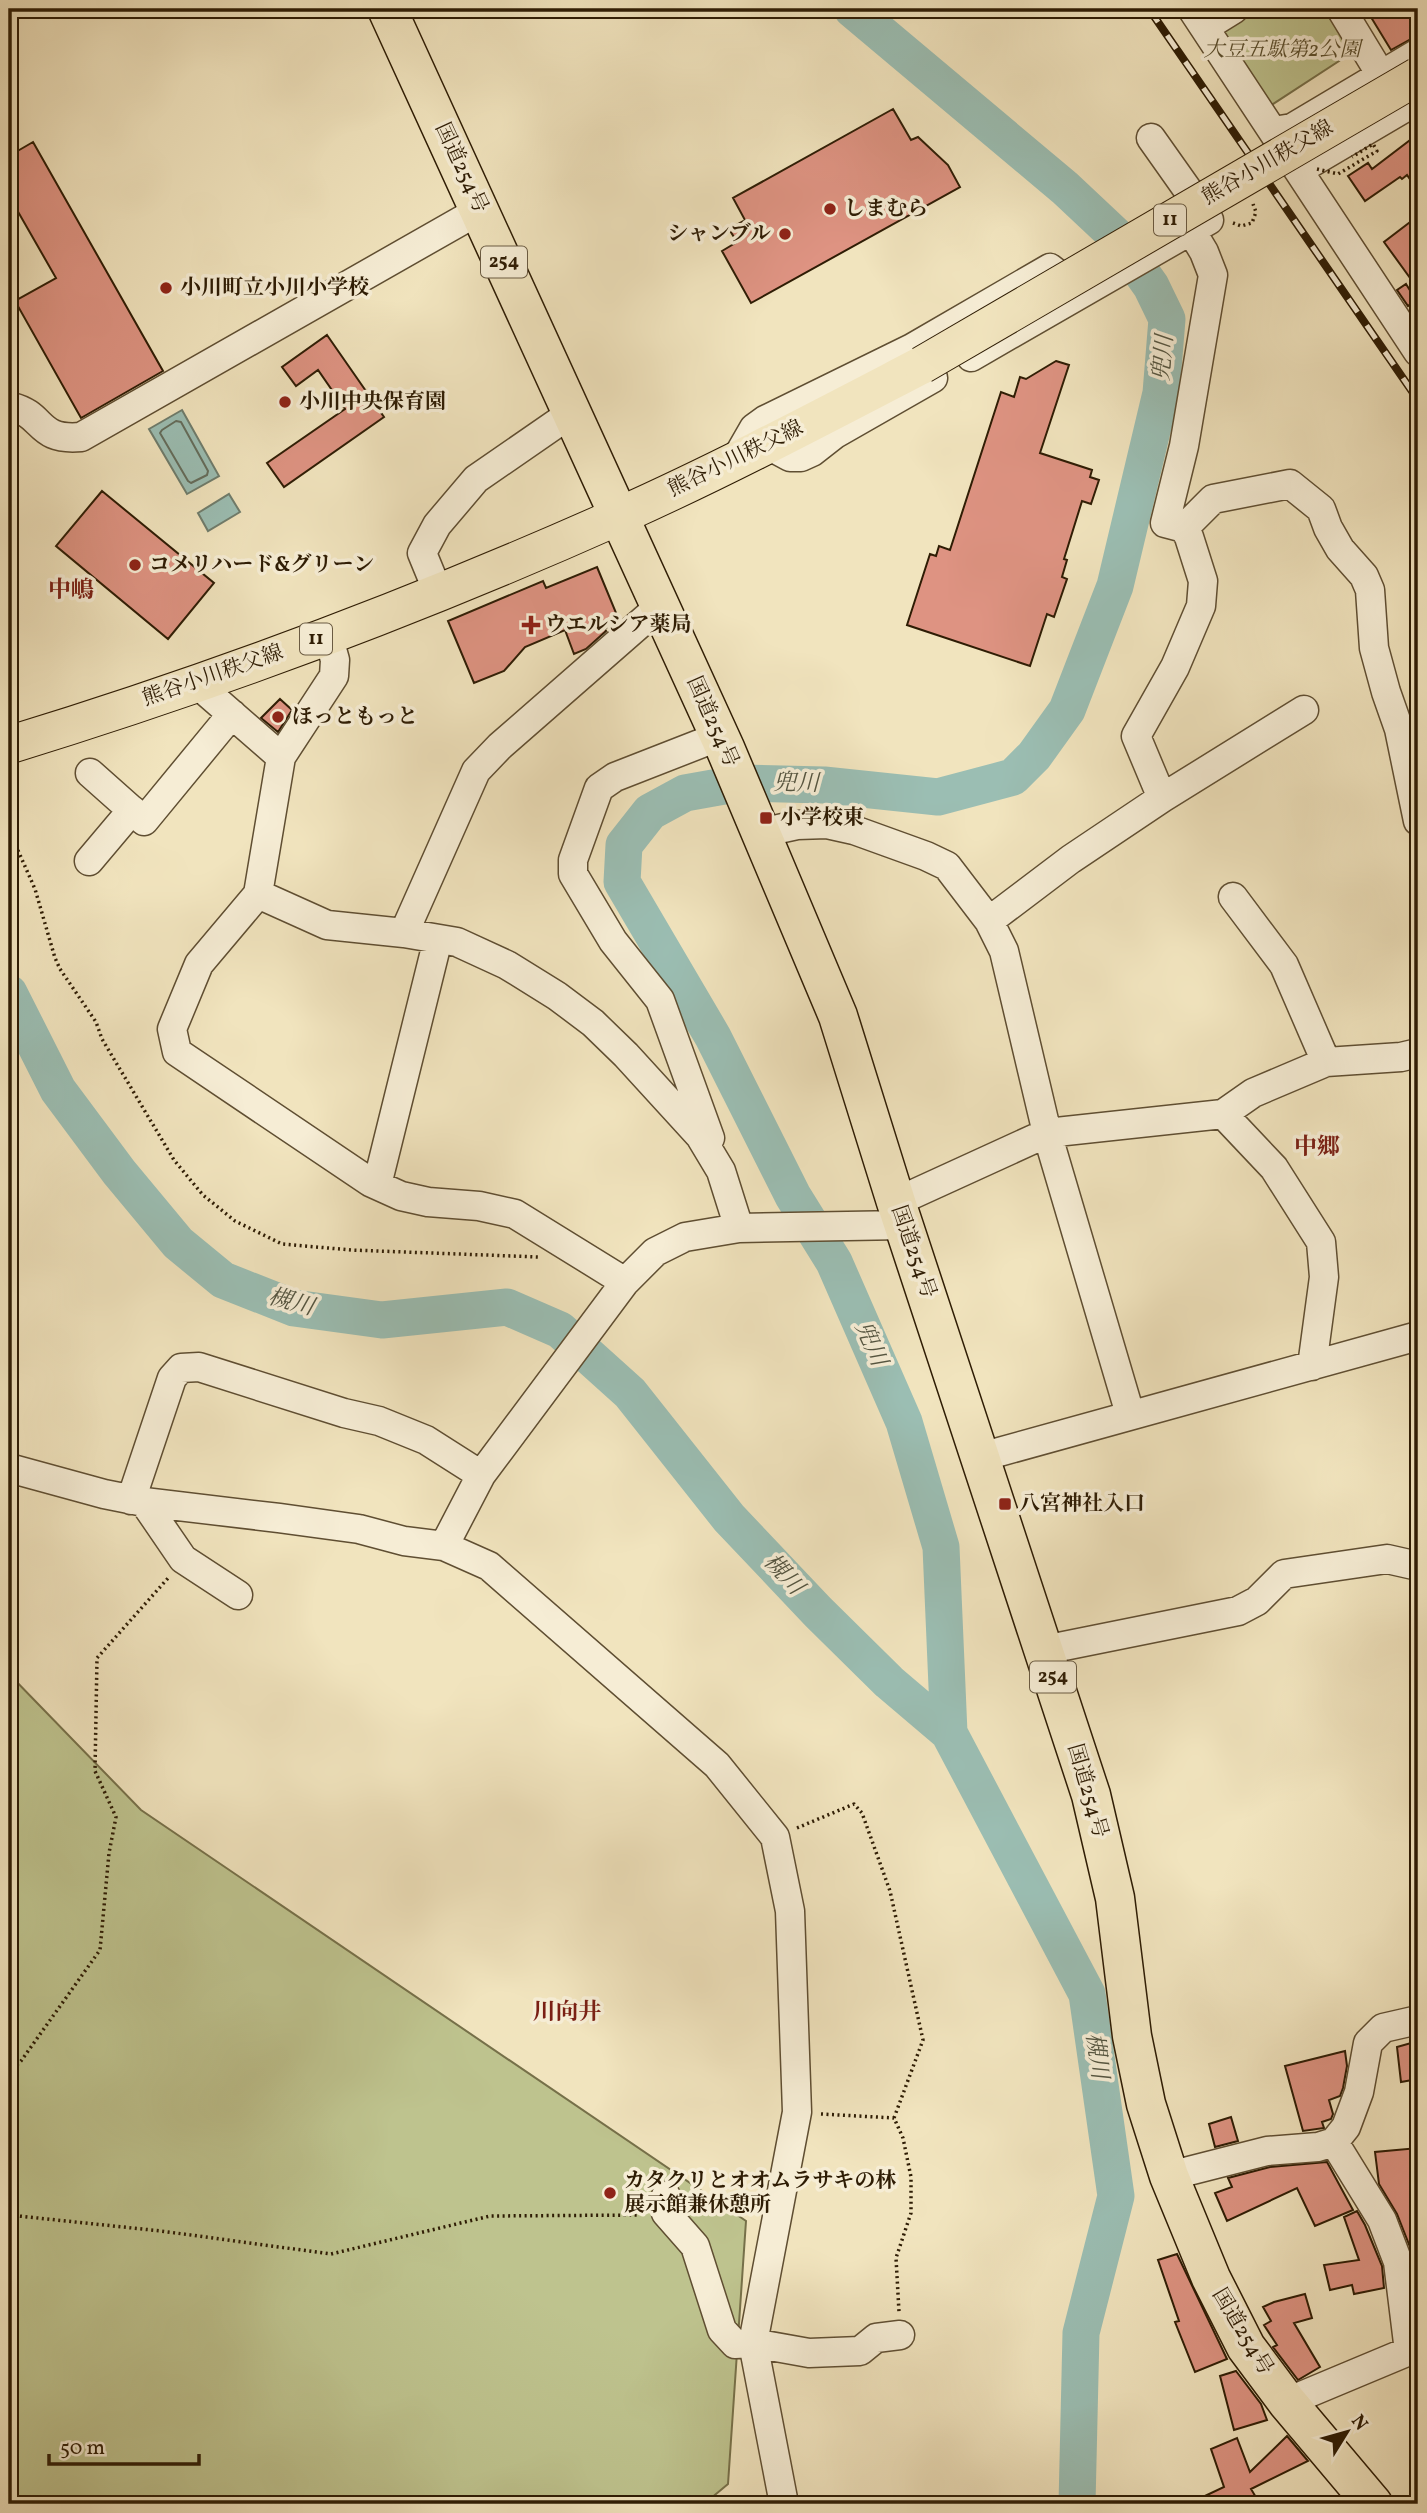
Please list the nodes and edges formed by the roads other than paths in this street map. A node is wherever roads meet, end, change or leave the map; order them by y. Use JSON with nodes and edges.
{"nodes":[{"id":1,"x":387,"y":9,"type":"edge"},
{"id":2,"x":1234,"y":9,"type":"edge"},
{"id":3,"x":1341,"y":9,"type":"edge"},
{"id":4,"x":1198,"y":18,"type":"edge"},
{"id":5,"x":1418,"y":53,"type":"edge"},
{"id":6,"x":1381,"y":75,"type":"junction"},
{"id":7,"x":1418,"y":76,"type":"edge"},
{"id":8,"x":1418,"y":100,"type":"edge"},
{"id":9,"x":1274,"y":131,"type":"junction"},
{"id":10,"x":1151,"y":138,"type":"dead end"},
{"id":11,"x":1305,"y":169,"type":"junction"},
{"id":12,"x":480,"y":210,"type":"junction"},
{"id":13,"x":1187,"y":235,"type":"junction"},
{"id":14,"x":1083,"y":294,"type":"junction"},
{"id":15,"x":1418,"y":352,"type":"edge"},
{"id":16,"x":9,"y":409,"type":"edge"},
{"id":17,"x":573,"y":412,"type":"junction"},
{"id":18,"x":768,"y":445,"type":"junction"},
{"id":19,"x":735,"y":461,"type":"junction"},
{"id":20,"x":618,"y":516,"type":"junction"},
{"id":21,"x":1184,"y":528,"type":"junction"},
{"id":22,"x":438,"y":592,"type":"junction"},
{"id":23,"x":659,"y":607,"type":"junction"},
{"id":24,"x":328,"y":635,"type":"junction"},
{"id":25,"x":195,"y":683,"type":"junction"},
{"id":26,"x":1304,"y":710,"type":"dead end"},
{"id":27,"x":232,"y":714,"type":"junction"},
{"id":28,"x":722,"y":742,"type":"junction"},
{"id":29,"x":9,"y":746,"type":"edge"},
{"id":30,"x":281,"y":757,"type":"junction"},
{"id":31,"x":90,"y":773,"type":"dead end"},
{"id":32,"x":1162,"y":798,"type":"junction"},
{"id":33,"x":132,"y":810,"type":"junction"},
{"id":34,"x":1418,"y":821,"type":"edge"},
{"id":35,"x":759,"y":829,"type":"junction"},
{"id":36,"x":89,"y":861,"type":"dead end"},
{"id":37,"x":258,"y":894,"type":"junction"},
{"id":38,"x":1233,"y":897,"type":"dead end"},
{"id":39,"x":989,"y":921,"type":"junction"},
{"id":40,"x":404,"y":933,"type":"junction"},
{"id":41,"x":438,"y":939,"type":"junction"},
{"id":42,"x":1418,"y":1053,"type":"edge"},
{"id":43,"x":1326,"y":1062,"type":"junction"},
{"id":44,"x":1223,"y":1114,"type":"junction"},
{"id":45,"x":1047,"y":1133,"type":"junction"},
{"id":46,"x":722,"y":1171,"type":"junction"},
{"id":47,"x":377,"y":1185,"type":"junction"},
{"id":48,"x":900,"y":1214,"type":"junction"},
{"id":49,"x":747,"y":1228,"type":"junction"},
{"id":50,"x":623,"y":1285,"type":"junction"},
{"id":51,"x":1418,"y":1336,"type":"edge"},
{"id":52,"x":1312,"y":1366,"type":"junction"},
{"id":53,"x":1130,"y":1414,"type":"junction"},
{"id":54,"x":981,"y":1457,"type":"junction"},
{"id":55,"x":9,"y":1468,"type":"edge"},
{"id":56,"x":481,"y":1475,"type":"junction"},
{"id":57,"x":138,"y":1501,"type":"junction"},
{"id":58,"x":444,"y":1546,"type":"junction"},
{"id":59,"x":1418,"y":1566,"type":"edge"},
{"id":60,"x":238,"y":1595,"type":"dead end"},
{"id":61,"x":1044,"y":1650,"type":"junction"},
{"id":62,"x":1418,"y":2020,"type":"edge"},
{"id":63,"x":1334,"y":2142,"type":"junction"},
{"id":64,"x":1169,"y":2176,"type":"junction"},
{"id":65,"x":666,"y":2196,"type":"road end"},
{"id":66,"x":900,"y":2335,"type":"road end"},
{"id":67,"x":753,"y":2343,"type":"junction"},
{"id":68,"x":1414,"y":2350,"type":"edge"},
{"id":69,"x":1287,"y":2402,"type":"junction"},
{"id":70,"x":783,"y":2504,"type":"edge"},
{"id":71,"x":1373,"y":2504,"type":"edge"}],
"edges":[{"from":1,"to":12,"type":"highway","name":"国道254号","number":"254"},
{"from":2,"to":4,"type":"street"},
{"from":3,"to":6,"type":"street"},
{"from":4,"to":9,"type":"street"},
{"from":5,"to":6,"type":"street"},
{"from":6,"to":9,"type":"street"},
{"from":7,"to":18,"type":"main road","name":"熊谷小川秩父線","number":"11","bridge":true},
{"from":8,"to":11,"type":"street"},
{"from":9,"to":11,"type":"street"},
{"from":10,"to":13,"type":"street"},
{"from":11,"to":15,"type":"street"},
{"from":12,"to":16,"type":"street"},
{"from":12,"to":17,"type":"highway","name":"国道254号","number":"254"},
{"from":13,"to":14,"type":"street"},
{"from":13,"to":21,"type":"street"},
{"from":14,"to":18,"type":"street"},
{"from":14,"to":19,"type":"street"},
{"from":17,"to":20,"type":"highway","name":"国道254号","number":"254"},
{"from":17,"to":22,"type":"street"},
{"from":18,"to":19,"type":"main road","name":"熊谷小川秩父線","number":"11"},
{"from":19,"to":20,"type":"main road","name":"熊谷小川秩父線","number":"11"},
{"from":20,"to":22,"type":"main road","name":"熊谷小川秩父線","number":"11"},
{"from":20,"to":23,"type":"highway","name":"国道254号","number":"254"},
{"from":21,"to":32,"type":"street"},
{"from":21,"to":34,"type":"street"},
{"from":22,"to":24,"type":"main road","name":"熊谷小川秩父線","number":"11"},
{"from":23,"to":28,"type":"highway","name":"国道254号","number":"254"},
{"from":23,"to":40,"type":"street"},
{"from":24,"to":25,"type":"main road","name":"熊谷小川秩父線","number":"11"},
{"from":24,"to":30,"type":"street"},
{"from":25,"to":27,"type":"street"},
{"from":25,"to":29,"type":"main road","name":"熊谷小川秩父線","number":"11"},
{"from":26,"to":32,"type":"street"},
{"from":27,"to":30,"type":"street"},
{"from":27,"to":33,"type":"street"},
{"from":28,"to":35,"type":"highway","name":"国道254号","number":"254"},
{"from":28,"to":46,"type":"street"},
{"from":30,"to":37,"type":"street"},
{"from":31,"to":33,"type":"street"},
{"from":32,"to":39,"type":"street"},
{"from":33,"to":36,"type":"street"},
{"from":35,"to":39,"type":"street"},
{"from":35,"to":48,"type":"highway","name":"国道254号","number":"254"},
{"from":37,"to":40,"type":"street"},
{"from":37,"to":47,"type":"street"},
{"from":38,"to":43,"type":"street"},
{"from":39,"to":45,"type":"street"},
{"from":40,"to":41,"type":"street"},
{"from":41,"to":46,"type":"street"},
{"from":41,"to":47,"type":"street"},
{"from":42,"to":43,"type":"street"},
{"from":43,"to":44,"type":"street"},
{"from":44,"to":45,"type":"street"},
{"from":44,"to":52,"type":"street"},
{"from":45,"to":48,"type":"street"},
{"from":45,"to":53,"type":"street"},
{"from":46,"to":49,"type":"street"},
{"from":47,"to":50,"type":"street"},
{"from":48,"to":49,"type":"street"},
{"from":48,"to":54,"type":"highway","name":"国道254号","number":"254"},
{"from":49,"to":50,"type":"street"},
{"from":50,"to":56,"type":"street"},
{"from":51,"to":52,"type":"street"},
{"from":52,"to":53,"type":"street"},
{"from":53,"to":54,"type":"street"},
{"from":54,"to":61,"type":"highway","name":"国道254号","number":"254"},
{"from":55,"to":57,"type":"street"},
{"from":56,"to":57,"type":"street"},
{"from":56,"to":58,"type":"street"},
{"from":57,"to":58,"type":"street"},
{"from":57,"to":60,"type":"street"},
{"from":58,"to":67,"type":"street"},
{"from":59,"to":61,"type":"street"},
{"from":61,"to":64,"type":"highway","name":"国道254号","number":"254"},
{"from":62,"to":63,"type":"street"},
{"from":63,"to":64,"type":"street"},
{"from":63,"to":68,"type":"street"},
{"from":64,"to":69,"type":"highway","name":"国道254号","number":"254"},
{"from":65,"to":67,"type":"street"},
{"from":66,"to":67,"type":"street"},
{"from":67,"to":70,"type":"street"},
{"from":68,"to":69,"type":"street"},
{"from":69,"to":71,"type":"highway","name":"国道254号","number":"254"}]}
